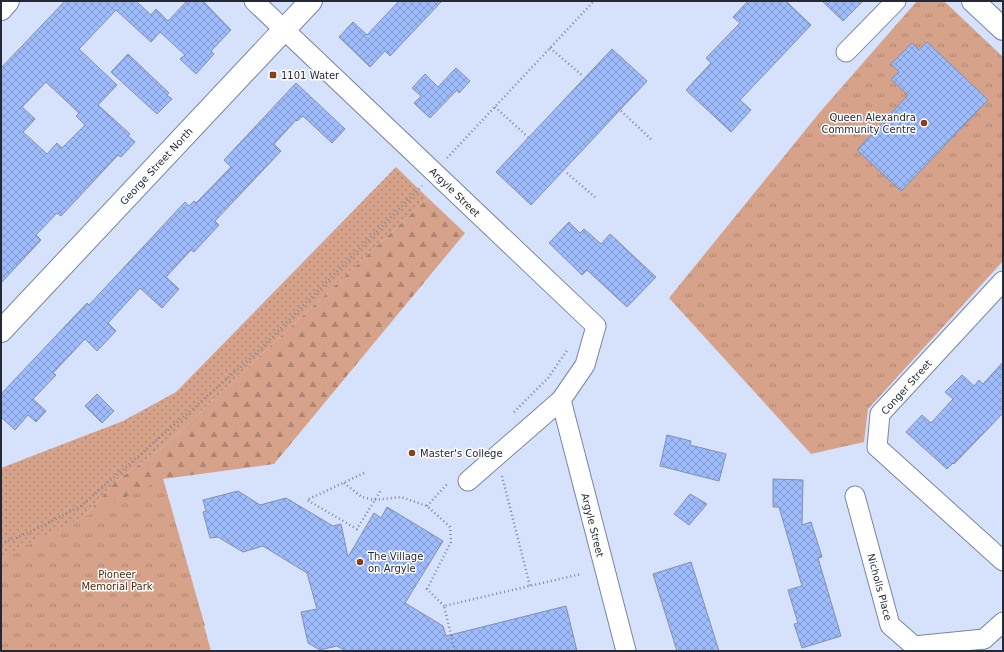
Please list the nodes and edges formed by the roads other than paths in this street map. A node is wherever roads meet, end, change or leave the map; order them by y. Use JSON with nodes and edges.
{"nodes":[{"id":1,"x":8,"y":1,"type":"edge"},
{"id":2,"x":254,"y":1,"type":"edge"},
{"id":3,"x":311,"y":1,"type":"edge"},
{"id":4,"x":896,"y":1,"type":"edge"},
{"id":5,"x":973,"y":1,"type":"edge"},
{"id":6,"x":1,"y":9,"type":"edge"},
{"id":7,"x":1003,"y":27,"type":"edge"},
{"id":8,"x":283,"y":31,"type":"junction"},
{"id":9,"x":846,"y":52,"type":"dead end"},
{"id":10,"x":1003,"y":281,"type":"edge"},
{"id":11,"x":1,"y":331,"type":"edge"},
{"id":12,"x":561,"y":400,"type":"junction"},
{"id":13,"x":460,"y":479,"type":"road end"},
{"id":14,"x":856,"y":496,"type":"dead end"},
{"id":15,"x":1003,"y":561,"type":"edge"},
{"id":16,"x":1003,"y":622,"type":"edge"},
{"id":17,"x":986,"y":645,"type":"edge"},
{"id":18,"x":626,"y":651,"type":"edge"}],
"edges":[{"from":1,"to":6,"type":"main road"},
{"from":2,"to":8,"type":"street","name":"Argyle Street"},
{"from":3,"to":8,"type":"main road","name":"George Street North"},
{"from":4,"to":9,"type":"street"},
{"from":5,"to":7,"type":"main road"},
{"from":8,"to":11,"type":"main road","name":"George Street North"},
{"from":8,"to":12,"type":"street","name":"Argyle Street"},
{"from":10,"to":15,"type":"street","name":"Conger Street"},
{"from":12,"to":13,"type":"street"},
{"from":12,"to":18,"type":"street","name":"Argyle Street"},
{"from":14,"to":17,"type":"street","name":"Nicholls Place"},
{"from":16,"to":17,"type":"street"}]}
